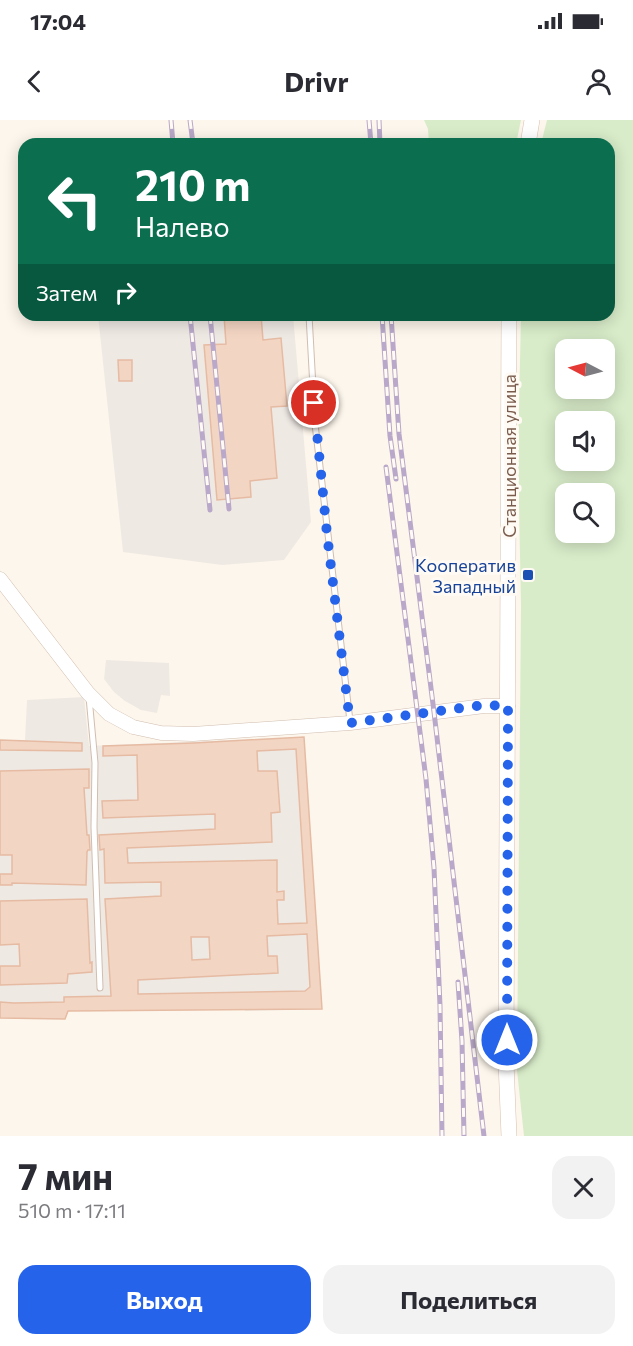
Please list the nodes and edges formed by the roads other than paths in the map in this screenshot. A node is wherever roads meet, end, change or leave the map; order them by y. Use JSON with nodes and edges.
{"nodes":[{"id":1,"x":532,"y":120,"type":"edge"},
{"id":2,"x":529,"y":138,"type":"edge"},
{"id":3,"x":309,"y":321,"type":"edge"},
{"id":4,"x":509,"y":321,"type":"edge"},
{"id":5,"x":0,"y":579,"type":"edge"},
{"id":6,"x":88,"y":693,"type":"junction"},
{"id":7,"x":508,"y":706,"type":"junction"},
{"id":8,"x":350,"y":723,"type":"junction"},
{"id":9,"x":100,"y":988,"type":"dead end"},
{"id":10,"x":509,"y":1136,"type":"edge"}],
"edges":[{"from":1,"to":2,"type":"main road"},
{"from":3,"to":8,"type":"lane"},
{"from":4,"to":7,"type":"main road","name":"Станционная улица"},
{"from":5,"to":6,"type":"street"},
{"from":6,"to":8,"type":"street"},
{"from":6,"to":9,"type":"lane"},
{"from":7,"to":8,"type":"street"},
{"from":7,"to":10,"type":"main road","name":"Станционная улица"}]}
